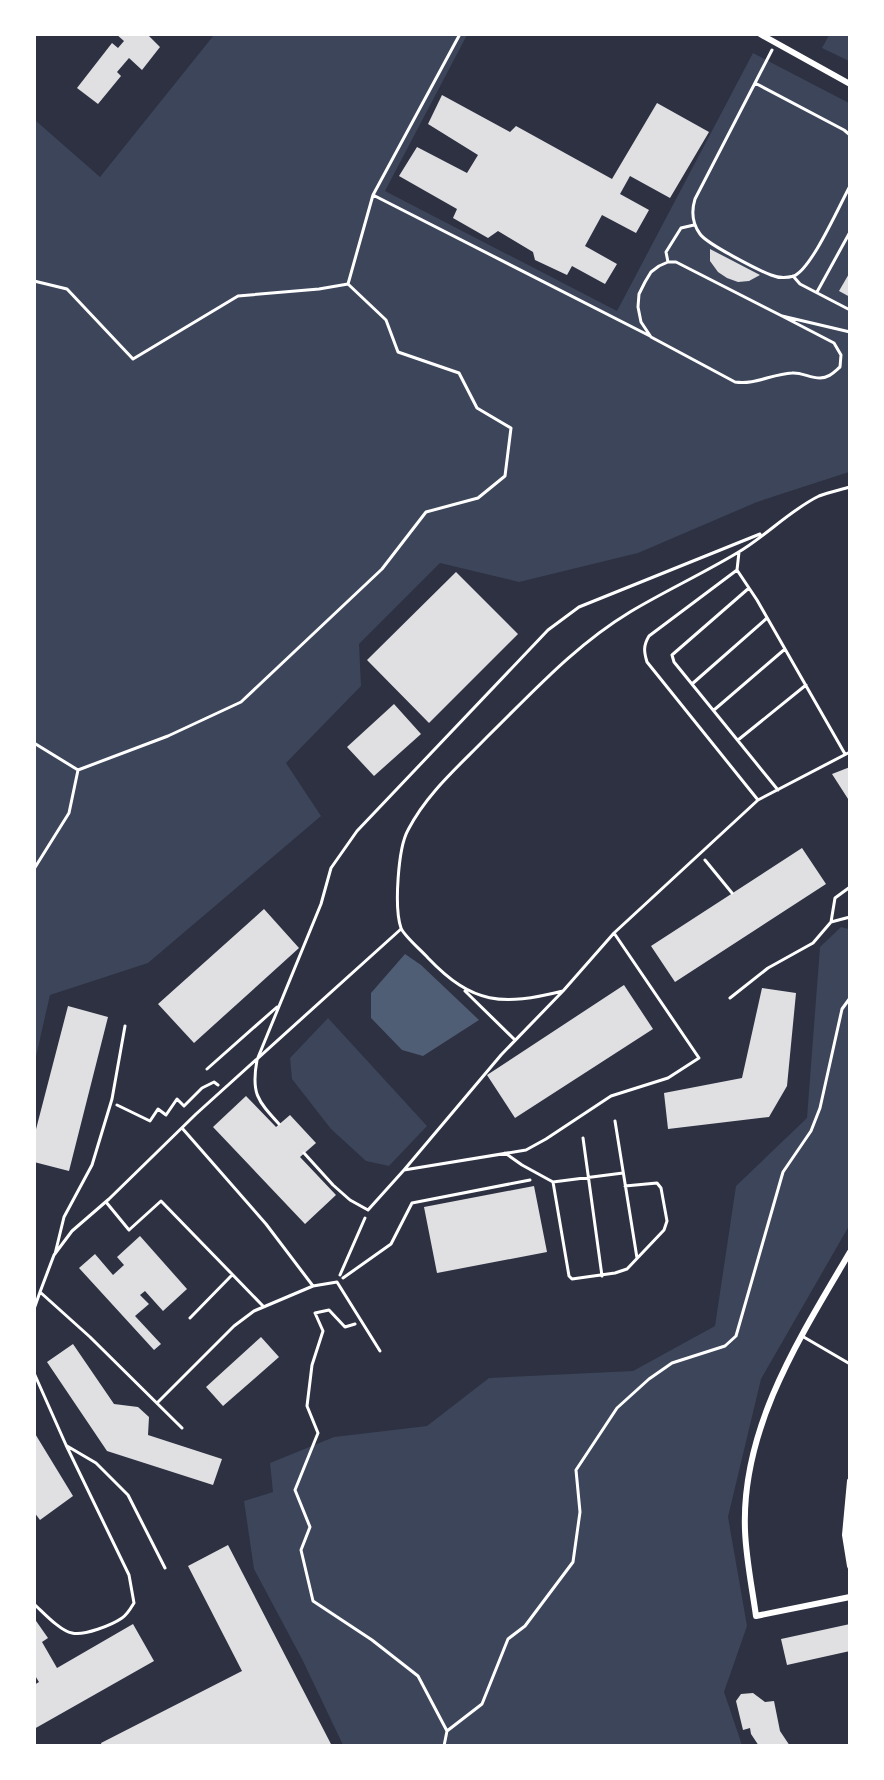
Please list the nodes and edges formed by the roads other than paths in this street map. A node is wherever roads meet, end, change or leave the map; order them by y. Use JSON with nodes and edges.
{"nodes":[{"id":1,"x":760,"y":34,"type":"edge"},
{"id":2,"x":849,"y":84,"type":"edge"},
{"id":3,"x":849,"y":487,"type":"edge"},
{"id":4,"x":765,"y":532,"type":"junction"},
{"id":5,"x":739,"y":552,"type":"junction"},
{"id":6,"x":737,"y":570,"type":"junction"},
{"id":7,"x":749,"y":588,"type":"junction"},
{"id":8,"x":767,"y":618,"type":"junction"},
{"id":9,"x":785,"y":649,"type":"junction"},
{"id":10,"x":692,"y":684,"type":"junction"},
{"id":11,"x":806,"y":685,"type":"junction"},
{"id":12,"x":714,"y":710,"type":"junction"},
{"id":13,"x":738,"y":740,"type":"junction"},
{"id":14,"x":847,"y":753,"type":"edge"},
{"id":15,"x":778,"y":790,"type":"junction"},
{"id":16,"x":758,"y":800,"type":"junction"},
{"id":17,"x":401,"y":929,"type":"junction"},
{"id":18,"x":614,"y":933,"type":"junction"},
{"id":19,"x":464,"y":989,"type":"junction"},
{"id":20,"x":563,"y":991,"type":"junction"},
{"id":21,"x":278,"y":1006,"type":"junction"},
{"id":22,"x":125,"y":1026,"type":"dead end"},
{"id":23,"x":515,"y":1041,"type":"junction"},
{"id":24,"x":257,"y":1060,"type":"junction"},
{"id":25,"x":207,"y":1069,"type":"dead end"},
{"id":26,"x":615,"y":1121,"type":"dead end"},
{"id":27,"x":279,"y":1124,"type":"dead end"},
{"id":28,"x":182,"y":1128,"type":"junction"},
{"id":29,"x":583,"y":1138,"type":"dead end"},
{"id":30,"x":304,"y":1153,"type":"dead end"},
{"id":31,"x":505,"y":1153,"type":"junction"},
{"id":32,"x":404,"y":1170,"type":"junction"},
{"id":33,"x":623,"y":1173,"type":"junction"},
{"id":34,"x":589,"y":1178,"type":"junction"},
{"id":35,"x":553,"y":1182,"type":"junction"},
{"id":36,"x":625,"y":1186,"type":"junction"},
{"id":37,"x":106,"y":1202,"type":"junction"},
{"id":38,"x":849,"y":1252,"type":"edge"},
{"id":39,"x":54,"y":1255,"type":"junction"},
{"id":40,"x":637,"y":1258,"type":"junction"},
{"id":41,"x":232,"y":1275,"type":"junction"},
{"id":42,"x":602,"y":1276,"type":"junction"},
{"id":43,"x":313,"y":1286,"type":"junction"},
{"id":44,"x":40,"y":1292,"type":"junction"},
{"id":45,"x":35,"y":1304,"type":"edge"},
{"id":46,"x":262,"y":1306,"type":"junction"},
{"id":47,"x":34,"y":1309,"type":"edge"},
{"id":48,"x":190,"y":1318,"type":"dead end"},
{"id":49,"x":802,"y":1336,"type":"junction"},
{"id":50,"x":380,"y":1351,"type":"dead end"},
{"id":51,"x":849,"y":1364,"type":"edge"},
{"id":52,"x":34,"y":1373,"type":"edge"},
{"id":53,"x":157,"y":1403,"type":"junction"},
{"id":54,"x":182,"y":1428,"type":"dead end"},
{"id":55,"x":66,"y":1445,"type":"junction"},
{"id":56,"x":849,"y":1481,"type":"edge"},
{"id":57,"x":849,"y":1566,"type":"edge"},
{"id":58,"x":165,"y":1568,"type":"dead end"},
{"id":59,"x":849,"y":1597,"type":"edge"},
{"id":60,"x":34,"y":1604,"type":"edge"}],
"edges":[{"from":1,"to":2,"type":"street"},
{"from":3,"to":4,"type":"lane"},
{"from":4,"to":5,"type":"lane"},
{"from":4,"to":21,"type":"lane"},
{"from":5,"to":6,"type":"lane"},
{"from":5,"to":17,"type":"lane"},
{"from":6,"to":7,"type":"lane"},
{"from":6,"to":16,"type":"lane"},
{"from":7,"to":8,"type":"lane"},
{"from":7,"to":10,"type":"lane"},
{"from":8,"to":9,"type":"lane"},
{"from":8,"to":10,"type":"lane"},
{"from":9,"to":11,"type":"lane"},
{"from":9,"to":12,"type":"lane"},
{"from":10,"to":12,"type":"lane"},
{"from":11,"to":13,"type":"lane"},
{"from":11,"to":14,"type":"lane"},
{"from":12,"to":13,"type":"lane"},
{"from":13,"to":15,"type":"lane"},
{"from":14,"to":15,"type":"lane"},
{"from":15,"to":16,"type":"lane"},
{"from":16,"to":18,"type":"lane"},
{"from":17,"to":19,"type":"lane"},
{"from":17,"to":24,"type":"lane"},
{"from":18,"to":20,"type":"lane"},
{"from":18,"to":31,"type":"lane"},
{"from":19,"to":20,"type":"lane"},
{"from":19,"to":23,"type":"lane"},
{"from":20,"to":23,"type":"lane"},
{"from":21,"to":24,"type":"lane"},
{"from":21,"to":25,"type":"lane"},
{"from":22,"to":39,"type":"lane"},
{"from":23,"to":32,"type":"lane"},
{"from":24,"to":27,"type":"lane"},
{"from":24,"to":28,"type":"lane"},
{"from":26,"to":33,"type":"lane"},
{"from":28,"to":37,"type":"lane"},
{"from":28,"to":43,"type":"lane"},
{"from":29,"to":34,"type":"lane"},
{"from":30,"to":32,"type":"lane"},
{"from":31,"to":32,"type":"lane"},
{"from":31,"to":35,"type":"lane"},
{"from":33,"to":34,"type":"lane"},
{"from":33,"to":36,"type":"lane"},
{"from":34,"to":35,"type":"lane"},
{"from":34,"to":42,"type":"lane"},
{"from":35,"to":42,"type":"lane"},
{"from":36,"to":40,"type":"lane"},
{"from":36,"to":40,"type":"lane"},
{"from":37,"to":39,"type":"lane"},
{"from":37,"to":41,"type":"lane"},
{"from":38,"to":49,"type":"street"},
{"from":39,"to":44,"type":"lane"},
{"from":40,"to":42,"type":"lane"},
{"from":41,"to":46,"type":"lane"},
{"from":41,"to":48,"type":"lane"},
{"from":43,"to":46,"type":"lane"},
{"from":43,"to":50,"type":"lane"},
{"from":44,"to":45,"type":"lane"},
{"from":44,"to":53,"type":"lane"},
{"from":45,"to":47,"type":"lane"},
{"from":46,"to":53,"type":"lane"},
{"from":49,"to":51,"type":"lane"},
{"from":49,"to":59,"type":"street"},
{"from":52,"to":55,"type":"lane"},
{"from":53,"to":54,"type":"lane"},
{"from":55,"to":58,"type":"lane"},
{"from":55,"to":60,"type":"lane"},
{"from":56,"to":57,"type":"street"}]}
